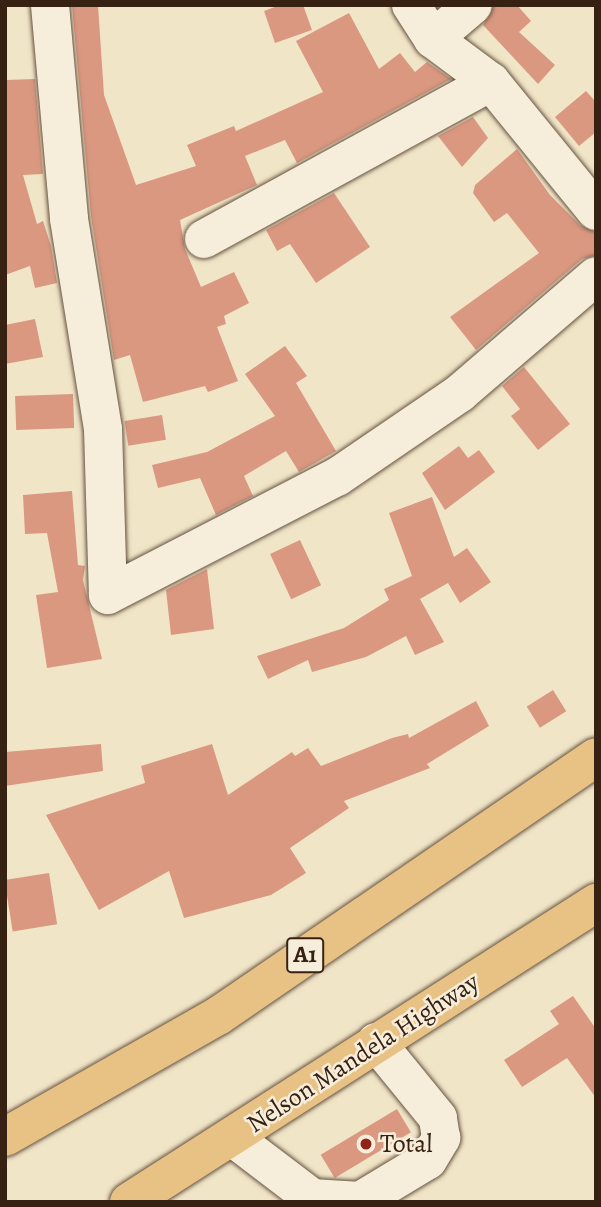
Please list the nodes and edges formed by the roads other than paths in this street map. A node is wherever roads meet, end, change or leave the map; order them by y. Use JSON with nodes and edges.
{"nodes":[{"id":1,"x":50,"y":5,"type":"edge"},
{"id":2,"x":411,"y":5,"type":"edge"},
{"id":3,"x":473,"y":5,"type":"edge"},
{"id":4,"x":433,"y":39,"type":"junction"},
{"id":5,"x":492,"y":82,"type":"junction"},
{"id":6,"x":596,"y":211,"type":"edge"},
{"id":7,"x":204,"y":239,"type":"dead end"},
{"id":8,"x":596,"y":276,"type":"edge"},
{"id":9,"x":596,"y":757,"type":"edge"},
{"id":10,"x":596,"y":903,"type":"edge"},
{"id":11,"x":376,"y":1042,"type":"junction"},
{"id":12,"x":5,"y":1137,"type":"edge"},
{"id":13,"x":232,"y":1137,"type":"junction"},
{"id":14,"x":129,"y":1202,"type":"edge"}],
"edges":[{"from":1,"to":8,"type":"street"},
{"from":2,"to":4,"type":"street"},
{"from":3,"to":4,"type":"street"},
{"from":4,"to":5,"type":"street"},
{"from":5,"to":6,"type":"street"},
{"from":5,"to":7,"type":"street"},
{"from":9,"to":12,"type":"highway","number":"A1"},
{"from":10,"to":11,"type":"highway","name":"Nelson Mandela Highway"},
{"from":11,"to":13,"type":"highway","name":"Nelson Mandela Highway"},
{"from":11,"to":13,"type":"street"},
{"from":13,"to":14,"type":"highway","name":"Nelson Mandela Highway"}]}
